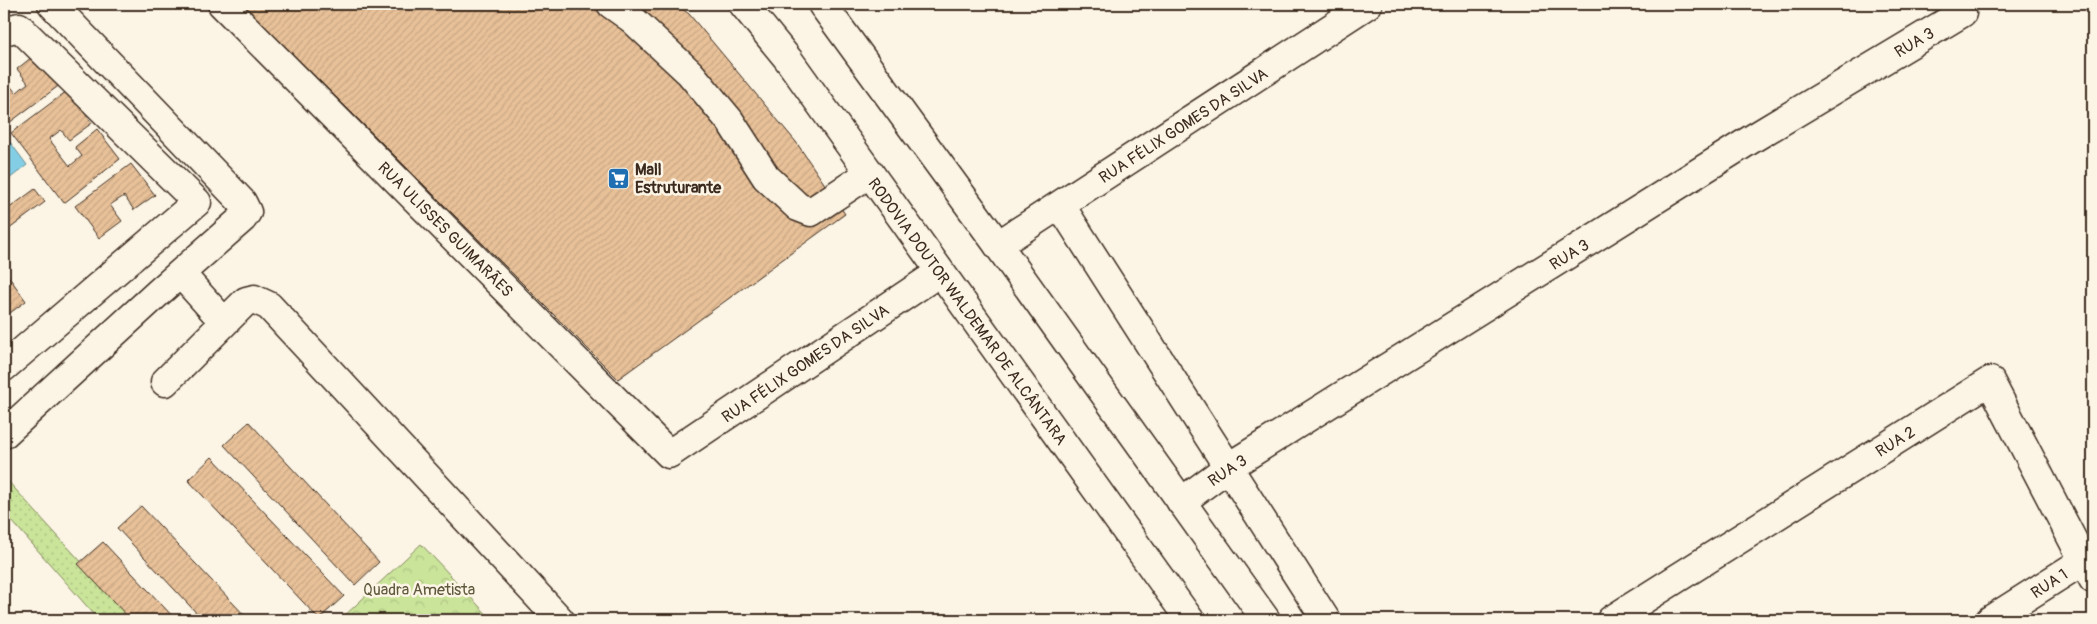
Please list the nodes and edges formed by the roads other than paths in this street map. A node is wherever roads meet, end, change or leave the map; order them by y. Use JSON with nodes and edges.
{"nodes":[{"id":1,"x":52,"y":4,"type":"edge"},
{"id":2,"x":222,"y":4,"type":"edge"},
{"id":3,"x":612,"y":4,"type":"edge"},
{"id":4,"x":743,"y":4,"type":"edge"},
{"id":5,"x":822,"y":4,"type":"edge"},
{"id":6,"x":1368,"y":4,"type":"edge"},
{"id":7,"x":1962,"y":13,"type":"dead end"},
{"id":8,"x":4,"y":31,"type":"edge"},
{"id":9,"x":870,"y":173,"type":"junction"},
{"id":10,"x":1061,"y":206,"type":"junction"},
{"id":11,"x":998,"y":245,"type":"junction"},
{"id":12,"x":940,"y":272,"type":"junction"},
{"id":13,"x":181,"y":274,"type":"junction"},
{"id":14,"x":224,"y":322,"type":"junction"},
{"id":15,"x":4,"y":367,"type":"edge"},
{"id":16,"x":165,"y":382,"type":"dead end"},
{"id":17,"x":4,"y":434,"type":"edge"},
{"id":18,"x":669,"y":454,"type":"joint"},
{"id":19,"x":1227,"y":468,"type":"junction"},
{"id":20,"x":1181,"y":502,"type":"junction"},
{"id":21,"x":2088,"y":570,"type":"edge"},
{"id":22,"x":560,"y":620,"type":"edge"},
{"id":23,"x":1190,"y":620,"type":"edge"},
{"id":24,"x":1266,"y":620,"type":"edge"},
{"id":25,"x":1326,"y":620,"type":"edge"},
{"id":26,"x":1611,"y":620,"type":"edge"},
{"id":27,"x":1990,"y":620,"type":"edge"}],
"edges":[{"from":1,"to":13,"type":"main road"},
{"from":2,"to":18,"type":"main road","name":"RUA ULISSES GUIMARÃES"},
{"from":3,"to":9,"type":"main road"},
{"from":4,"to":9,"type":"main road","name":"RODOVIA DOUTOR WALDEMAR DE ALCÂNTARA"},
{"from":5,"to":11,"type":"main road"},
{"from":6,"to":10,"type":"main road","name":"RUA FÉLIX GOMES DA SILVA"},
{"from":7,"to":19,"type":"main road","name":"RUA 3"},
{"from":8,"to":15,"type":"main road"},
{"from":9,"to":12,"type":"main road","name":"RODOVIA DOUTOR WALDEMAR DE ALCÂNTARA"},
{"from":10,"to":11,"type":"main road","name":"RUA FÉLIX GOMES DA SILVA"},
{"from":10,"to":19,"type":"main road"},
{"from":11,"to":20,"type":"main road"},
{"from":12,"to":18,"type":"main road","name":"RUA FÉLIX GOMES DA SILVA"},
{"from":12,"to":23,"type":"main road","name":"RODOVIA DOUTOR WALDEMAR DE ALCÂNTARA"},
{"from":13,"to":14,"type":"main road"},
{"from":13,"to":17,"type":"main road"},
{"from":14,"to":16,"type":"main road"},
{"from":14,"to":22,"type":"main road"},
{"from":19,"to":20,"type":"main road","name":"RUA 3"},
{"from":19,"to":25,"type":"main road"},
{"from":20,"to":24,"type":"main road"},
{"from":21,"to":26,"type":"main road","name":"RUA 2"},
{"from":21,"to":27,"type":"main road","name":"RUA 1"}]}
